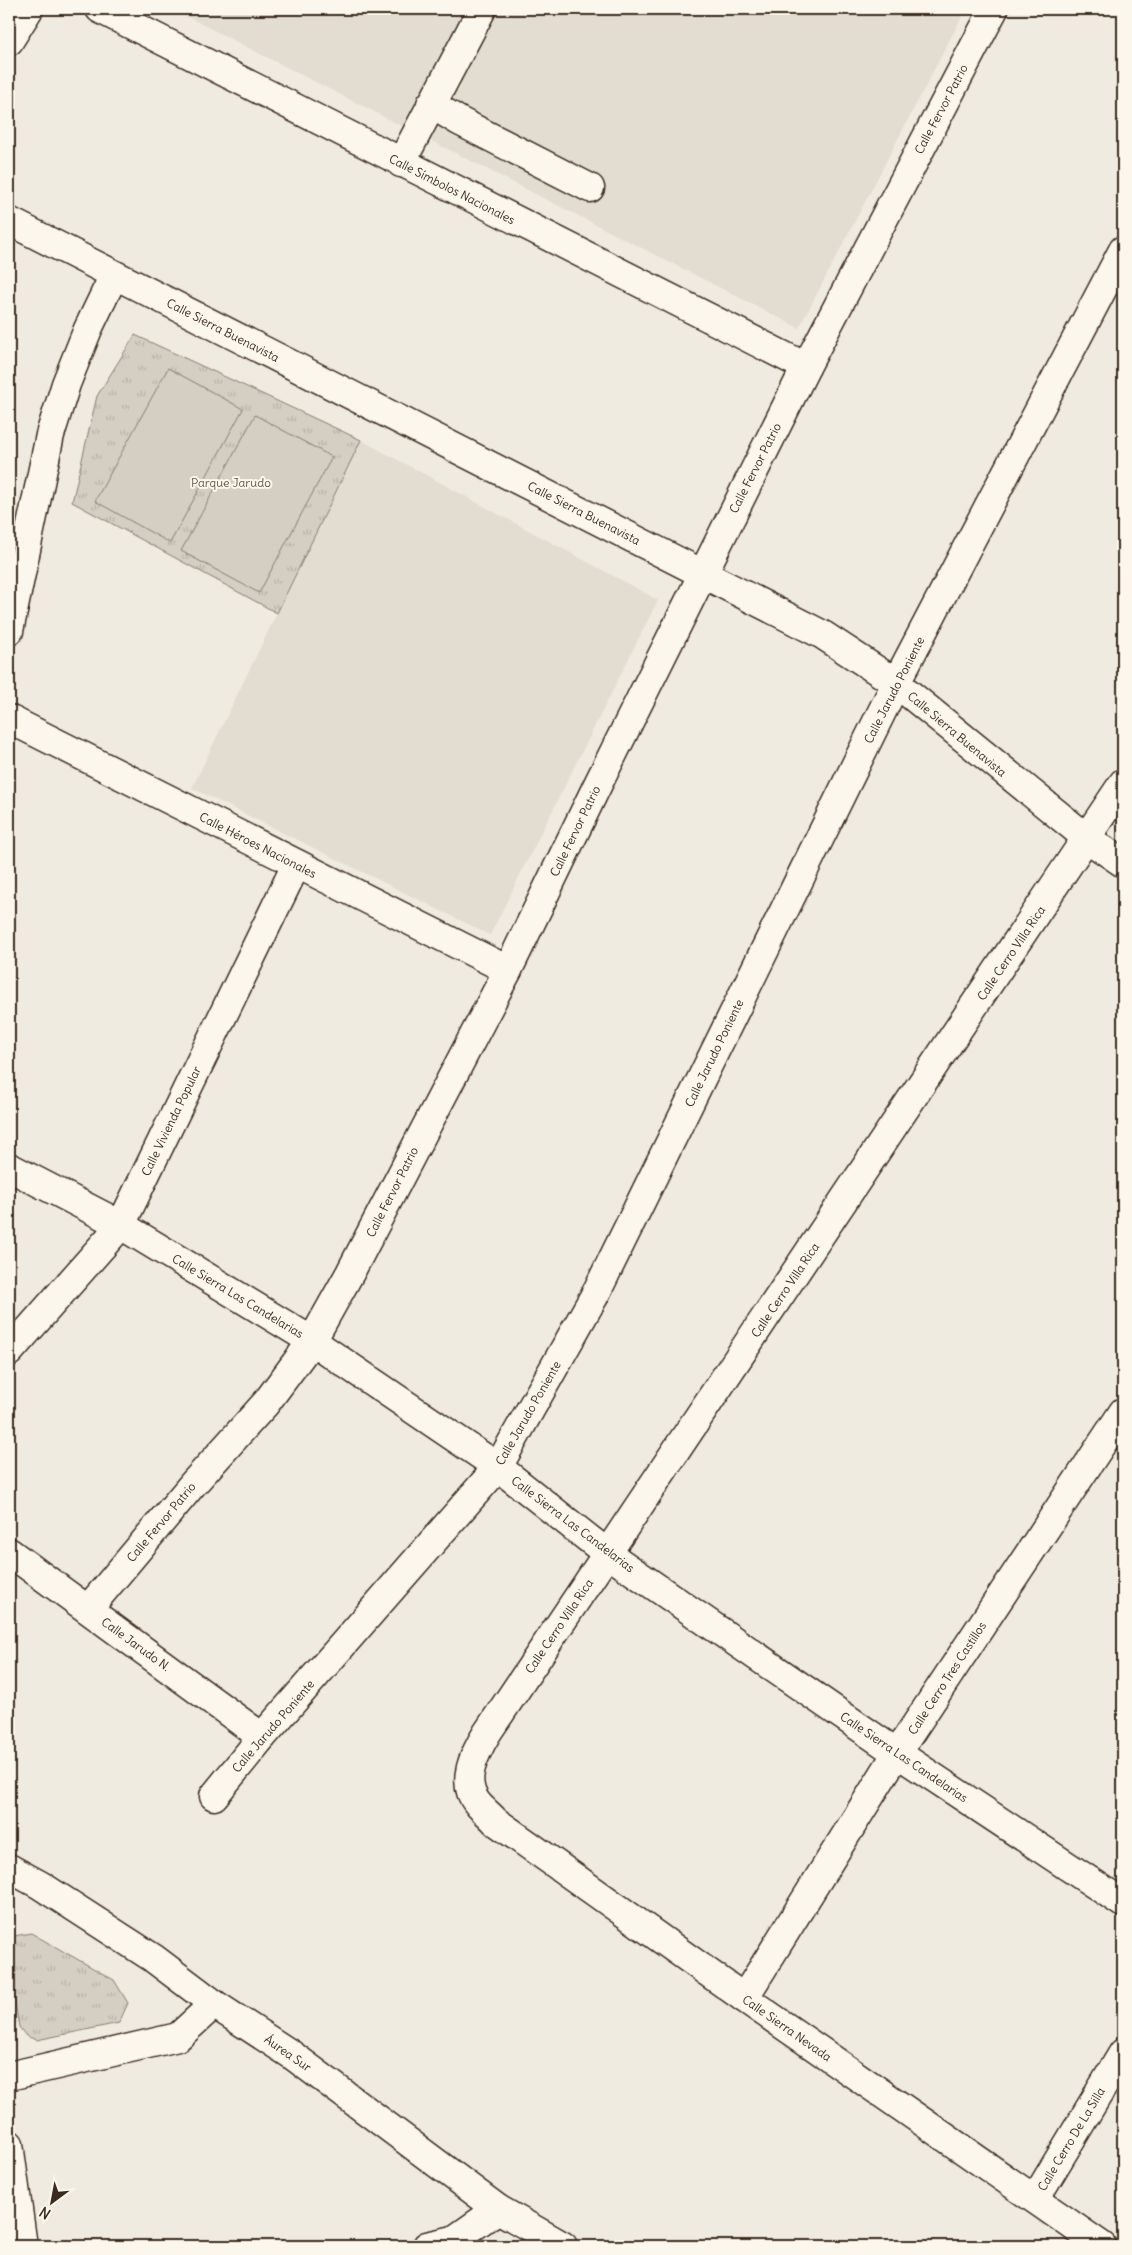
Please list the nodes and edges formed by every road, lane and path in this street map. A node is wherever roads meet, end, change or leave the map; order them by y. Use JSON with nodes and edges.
{"nodes":[{"id":1,"x":29,"y":9,"type":"edge"},
{"id":2,"x":100,"y":9,"type":"edge"},
{"id":3,"x":482,"y":9,"type":"edge"},
{"id":4,"x":994,"y":9,"type":"edge"},
{"id":5,"x":9,"y":41,"type":"edge"},
{"id":6,"x":431,"y":104,"type":"junction"},
{"id":7,"x":401,"y":163,"type":"junction"},
{"id":8,"x":590,"y":188,"type":"dead end"},
{"id":9,"x":9,"y":221,"type":"edge"},
{"id":10,"x":1123,"y":250,"type":"edge"},
{"id":11,"x":114,"y":275,"type":"junction"},
{"id":12,"x":806,"y":367,"type":"junction"},
{"id":13,"x":703,"y":573,"type":"junction"},
{"id":14,"x":9,"y":631,"type":"edge"},
{"id":15,"x":896,"y":683,"type":"junction"},
{"id":16,"x":9,"y":719,"type":"edge"},
{"id":17,"x":1123,"y":783,"type":"edge"},
{"id":18,"x":1088,"y":839,"type":"junction"},
{"id":19,"x":1123,"y":863,"type":"edge"},
{"id":20,"x":296,"y":865,"type":"junction"},
{"id":21,"x":508,"y":970,"type":"junction"},
{"id":22,"x":9,"y":1167,"type":"edge"},
{"id":23,"x":121,"y":1225,"type":"junction"},
{"id":24,"x":312,"y":1341,"type":"junction"},
{"id":25,"x":9,"y":1352,"type":"edge"},
{"id":26,"x":1123,"y":1412,"type":"edge"},
{"id":27,"x":498,"y":1467,"type":"junction"},
{"id":28,"x":9,"y":1552,"type":"edge"},
{"id":29,"x":608,"y":1554,"type":"junction"},
{"id":30,"x":88,"y":1609,"type":"junction"},
{"id":31,"x":262,"y":1737,"type":"junction"},
{"id":32,"x":897,"y":1753,"type":"junction"},
{"id":33,"x":214,"y":1796,"type":"dead end"},
{"id":34,"x":476,"y":1802,"type":"joint"},
{"id":35,"x":9,"y":1868,"type":"edge"},
{"id":36,"x":1123,"y":1903,"type":"edge"},
{"id":37,"x":744,"y":1998,"type":"junction"},
{"id":38,"x":214,"y":2004,"type":"junction"},
{"id":39,"x":1123,"y":2053,"type":"edge"},
{"id":40,"x":9,"y":2076,"type":"edge"},
{"id":41,"x":9,"y":2144,"type":"edge"},
{"id":42,"x":1035,"y":2199,"type":"junction"},
{"id":43,"x":498,"y":2209,"type":"junction"},
{"id":44,"x":23,"y":2246,"type":"edge"},
{"id":45,"x":427,"y":2246,"type":"edge"},
{"id":46,"x":563,"y":2246,"type":"edge"},
{"id":47,"x":1102,"y":2246,"type":"edge"}],
"edges":[{"from":1,"to":5,"type":"street"},
{"from":2,"to":7,"type":"street","name":"Calle Símbolos Nacionales"},
{"from":3,"to":6,"type":"street"},
{"from":4,"to":12,"type":"street","name":"Calle Fervor Patrio"},
{"from":6,"to":7,"type":"street"},
{"from":6,"to":8,"type":"street"},
{"from":7,"to":12,"type":"street","name":"Calle Símbolos Nacionales"},
{"from":9,"to":11,"type":"street","name":"Calle Sierra Buenavista"},
{"from":10,"to":15,"type":"street","name":"Calle Jarudo Poniente"},
{"from":11,"to":13,"type":"street","name":"Calle Sierra Buenavista"},
{"from":11,"to":14,"type":"street"},
{"from":12,"to":13,"type":"street","name":"Calle Fervor Patrio"},
{"from":13,"to":15,"type":"street","name":"Calle Sierra Buenavista"},
{"from":13,"to":21,"type":"street","name":"Calle Fervor Patrio"},
{"from":15,"to":18,"type":"street","name":"Calle Sierra Buenavista"},
{"from":15,"to":27,"type":"street","name":"Calle Jarudo Poniente"},
{"from":16,"to":20,"type":"street","name":"Calle Héroes Nacionales"},
{"from":17,"to":18,"type":"street","name":"Calle Cerro Villa Rica"},
{"from":18,"to":19,"type":"street","name":"Calle Sierra Buenavista"},
{"from":18,"to":29,"type":"street","name":"Calle Cerro Villa Rica"},
{"from":20,"to":21,"type":"street","name":"Calle Héroes Nacionales"},
{"from":20,"to":23,"type":"street","name":"Calle Vivienda Popular"},
{"from":21,"to":24,"type":"street","name":"Calle Fervor Patrio"},
{"from":22,"to":23,"type":"street","name":"Calle Sierra Las Candelarias"},
{"from":23,"to":24,"type":"street","name":"Calle Sierra Las Candelarias"},
{"from":23,"to":25,"type":"street","name":"Calle Vivienda Popular"},
{"from":24,"to":27,"type":"street","name":"Calle Sierra Las Candelarias"},
{"from":24,"to":30,"type":"street","name":"Calle Fervor Patrio"},
{"from":26,"to":32,"type":"street","name":"Calle Cerro Tres Castillos"},
{"from":27,"to":29,"type":"street","name":"Calle Sierra Las Candelarias"},
{"from":27,"to":31,"type":"street","name":"Calle Jarudo Poniente"},
{"from":28,"to":30,"type":"street","name":"Calle Jarudo N."},
{"from":29,"to":32,"type":"street","name":"Calle Sierra Las Candelarias"},
{"from":29,"to":34,"type":"street","name":"Calle Cerro Villa Rica"},
{"from":30,"to":31,"type":"street","name":"Calle Jarudo N."},
{"from":31,"to":33,"type":"street","name":"Calle Jarudo Poniente"},
{"from":32,"to":36,"type":"street","name":"Calle Sierra Las Candelarias"},
{"from":32,"to":37,"type":"street","name":"Calle Cerro Tres Castillos"},
{"from":34,"to":37,"type":"street","name":"Calle Sierra Nevada"},
{"from":35,"to":38,"type":"street","name":"Áurea Sur"},
{"from":37,"to":42,"type":"street","name":"Calle Sierra Nevada"},
{"from":38,"to":40,"type":"street"},
{"from":38,"to":43,"type":"street","name":"Áurea Sur"},
{"from":39,"to":42,"type":"street","name":"Calle Cerro De La Silla"},
{"from":41,"to":44,"type":"street"},
{"from":42,"to":47,"type":"street","name":"Calle Sierra Nevada"},
{"from":43,"to":45,"type":"street"},
{"from":43,"to":46,"type":"street","name":"Áurea Sur"}]}
